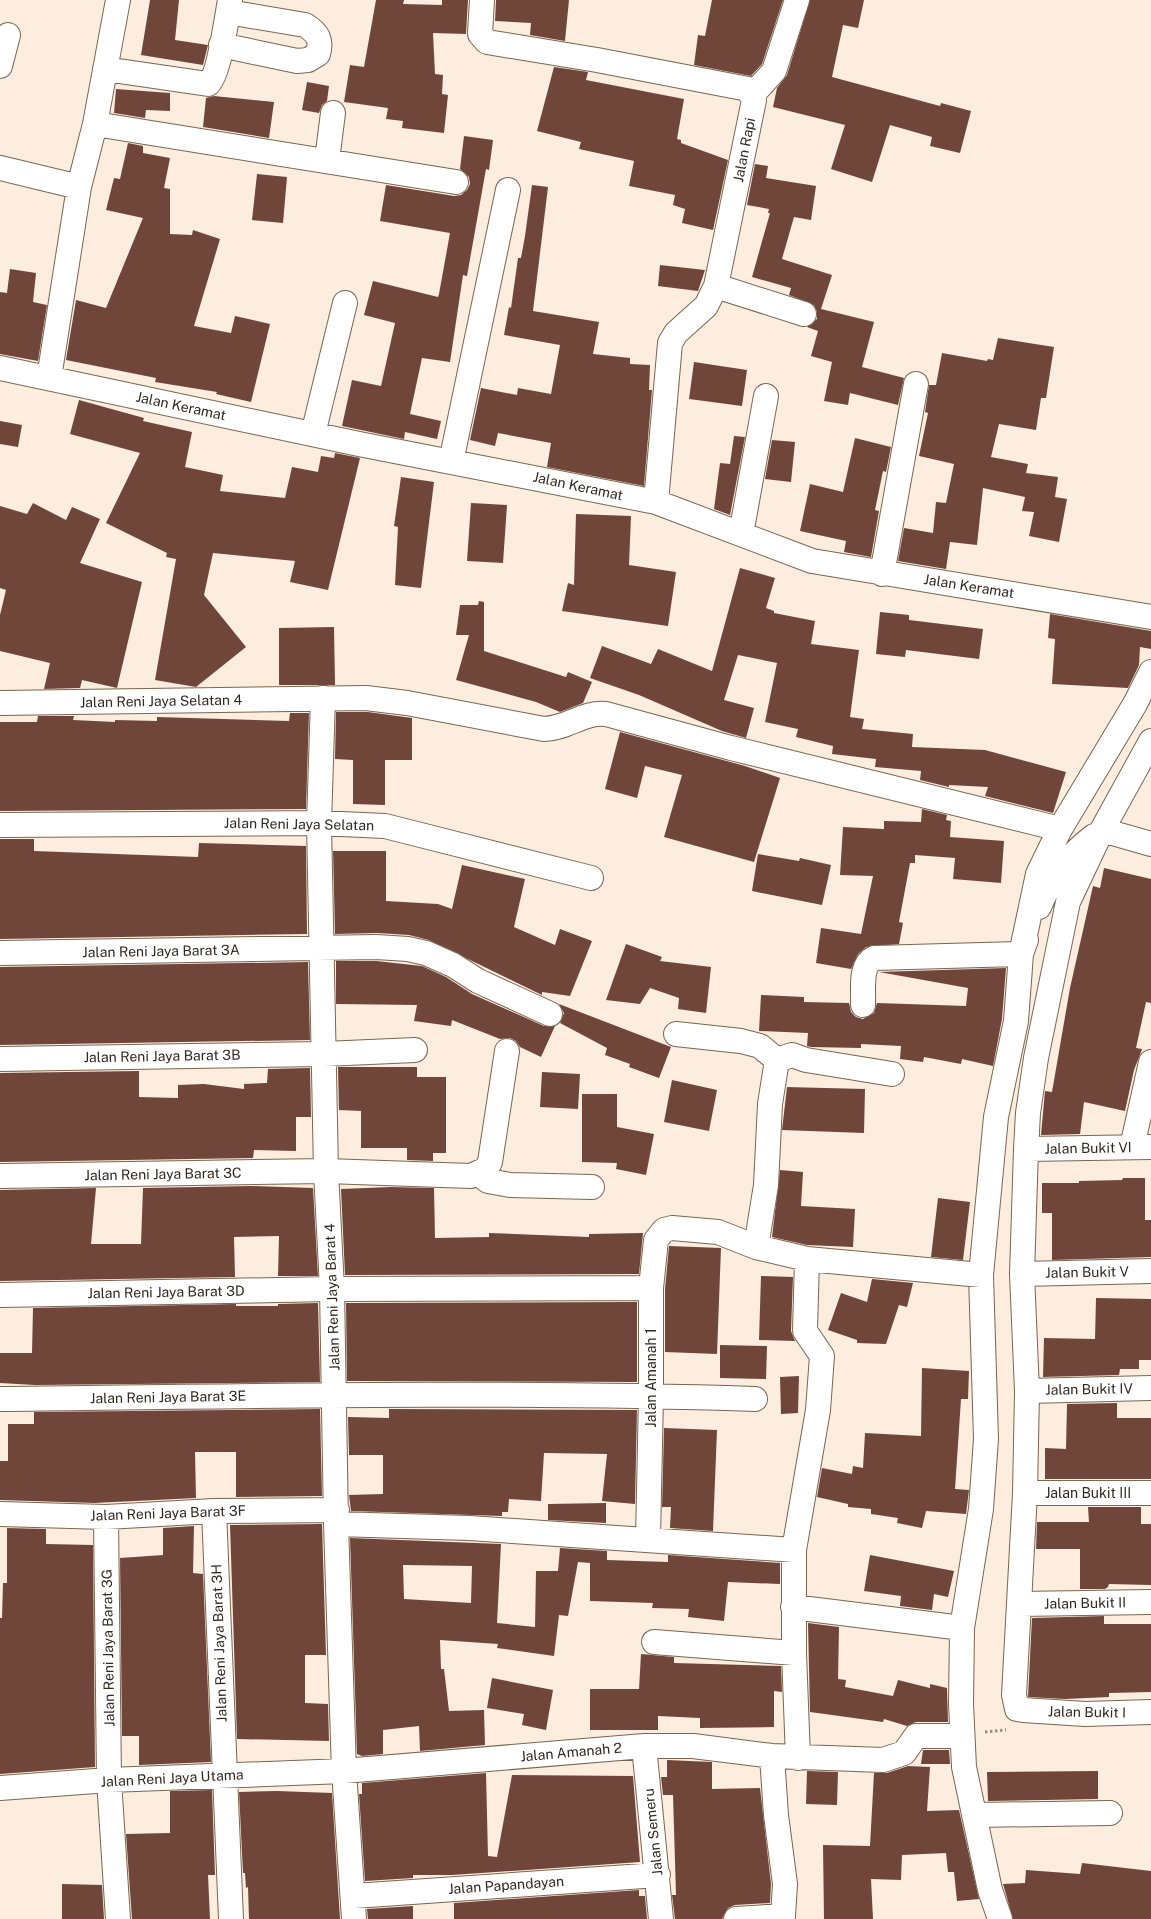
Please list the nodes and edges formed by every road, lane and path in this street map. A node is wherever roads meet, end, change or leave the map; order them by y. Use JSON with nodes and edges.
{"nodes":[{"id":1,"x":118,"y":0,"type":"edge"},
{"id":2,"x":482,"y":0,"type":"edge"},
{"id":3,"x":798,"y":0,"type":"edge"},
{"id":4,"x":229,"y":6,"type":"edge"},
{"id":5,"x":8,"y":35,"type":"dead end"},
{"id":6,"x":221,"y":45,"type":"junction"},
{"id":7,"x":0,"y":66,"type":"edge"},
{"id":8,"x":106,"y":68,"type":"junction"},
{"id":9,"x":753,"y":94,"type":"junction"},
{"id":10,"x":333,"y":113,"type":"dead end"},
{"id":11,"x":95,"y":124,"type":"junction"},
{"id":12,"x":327,"y":160,"type":"junction"},
{"id":13,"x":0,"y":168,"type":"edge"},
{"id":14,"x":456,"y":182,"type":"dead end"},
{"id":15,"x":78,"y":187,"type":"junction"},
{"id":16,"x":508,"y":190,"type":"dead end"},
{"id":17,"x":716,"y":286,"type":"junction"},
{"id":18,"x":345,"y":303,"type":"dead end"},
{"id":19,"x":804,"y":314,"type":"dead end"},
{"id":20,"x":0,"y":368,"type":"edge"},
{"id":21,"x":49,"y":378,"type":"junction"},
{"id":22,"x":916,"y":384,"type":"dead end"},
{"id":23,"x":766,"y":396,"type":"dead end"},
{"id":24,"x":313,"y":434,"type":"junction"},
{"id":25,"x":451,"y":462,"type":"junction"},
{"id":26,"x":656,"y":502,"type":"junction"},
{"id":27,"x":741,"y":534,"type":"junction"},
{"id":28,"x":882,"y":574,"type":"junction"},
{"id":29,"x":1151,"y":617,"type":"edge"},
{"id":30,"x":1151,"y":672,"type":"edge"},
{"id":31,"x":323,"y":698,"type":"junction"},
{"id":32,"x":0,"y":703,"type":"edge"},
{"id":33,"x":1151,"y":741,"type":"edge"},
{"id":34,"x":319,"y":823,"type":"junction"},
{"id":35,"x":0,"y":825,"type":"edge"},
{"id":36,"x":1060,"y":829,"type":"junction"},
{"id":37,"x":1102,"y":830,"type":"junction"},
{"id":38,"x":1151,"y":844,"type":"edge"},
{"id":39,"x":591,"y":878,"type":"dead end"},
{"id":40,"x":323,"y":949,"type":"junction"},
{"id":41,"x":0,"y":953,"type":"edge"},
{"id":42,"x":1020,"y":954,"type":"junction"},
{"id":43,"x":863,"y":1004,"type":"dead end"},
{"id":44,"x":550,"y":1014,"type":"dead end"},
{"id":45,"x":676,"y":1034,"type":"dead end"},
{"id":46,"x":415,"y":1050,"type":"dead end"},
{"id":47,"x":508,"y":1051,"type":"dead end"},
{"id":48,"x":324,"y":1054,"type":"junction"},
{"id":49,"x":0,"y":1058,"type":"edge"},
{"id":50,"x":777,"y":1060,"type":"junction"},
{"id":51,"x":1151,"y":1062,"type":"edge"},
{"id":52,"x":892,"y":1074,"type":"dead end"},
{"id":53,"x":1141,"y":1147,"type":"edge"},
{"id":54,"x":1026,"y":1149,"type":"junction"},
{"id":55,"x":326,"y":1171,"type":"junction"},
{"id":56,"x":479,"y":1174,"type":"junction"},
{"id":57,"x":0,"y":1176,"type":"edge"},
{"id":58,"x":592,"y":1187,"type":"dead end"},
{"id":59,"x":756,"y":1246,"type":"junction"},
{"id":60,"x":807,"y":1259,"type":"junction"},
{"id":61,"x":1151,"y":1270,"type":"edge"},
{"id":62,"x":1022,"y":1274,"type":"junction"},
{"id":63,"x":981,"y":1275,"type":"junction"},
{"id":64,"x":651,"y":1288,"type":"junction"},
{"id":65,"x":332,"y":1289,"type":"junction"},
{"id":66,"x":0,"y":1294,"type":"edge"},
{"id":67,"x":1151,"y":1388,"type":"edge"},
{"id":68,"x":1027,"y":1391,"type":"junction"},
{"id":69,"x":336,"y":1395,"type":"junction"},
{"id":70,"x":651,"y":1396,"type":"junction"},
{"id":71,"x":0,"y":1399,"type":"edge"},
{"id":72,"x":755,"y":1400,"type":"dead end"},
{"id":73,"x":1025,"y":1493,"type":"junction"},
{"id":74,"x":1151,"y":1493,"type":"edge"},
{"id":75,"x":214,"y":1511,"type":"junction"},
{"id":76,"x":0,"y":1514,"type":"edge"},
{"id":77,"x":106,"y":1516,"type":"junction"},
{"id":78,"x":336,"y":1517,"type":"junction"},
{"id":79,"x":648,"y":1540,"type":"junction"},
{"id":80,"x":794,"y":1550,"type":"junction"},
{"id":81,"x":1151,"y":1602,"type":"edge"},
{"id":82,"x":1019,"y":1604,"type":"junction"},
{"id":83,"x":793,"y":1606,"type":"junction"},
{"id":84,"x":962,"y":1628,"type":"junction"},
{"id":85,"x":654,"y":1642,"type":"dead end"},
{"id":86,"x":794,"y":1653,"type":"junction"},
{"id":87,"x":1023,"y":1710,"type":"junction"},
{"id":88,"x":1151,"y":1712,"type":"edge"},
{"id":89,"x":962,"y":1736,"type":"junction"},
{"id":90,"x":644,"y":1746,"type":"junction"},
{"id":91,"x":772,"y":1756,"type":"junction"},
{"id":92,"x":798,"y":1758,"type":"junction"},
{"id":93,"x":344,"y":1771,"type":"junction"},
{"id":94,"x":225,"y":1775,"type":"junction"},
{"id":95,"x":109,"y":1780,"type":"junction"},
{"id":96,"x":0,"y":1788,"type":"edge"},
{"id":97,"x":1110,"y":1813,"type":"dead end"},
{"id":98,"x":974,"y":1815,"type":"junction"},
{"id":99,"x":658,"y":1875,"type":"junction"},
{"id":100,"x":354,"y":1907,"type":"edge"},
{"id":101,"x":118,"y":1919,"type":"edge"},
{"id":102,"x":231,"y":1919,"type":"edge"},
{"id":103,"x":661,"y":1919,"type":"edge"},
{"id":104,"x":736,"y":1919,"type":"edge"},
{"id":105,"x":1000,"y":1919,"type":"edge"}],
"edges":[{"from":1,"to":8,"type":"street"},
{"from":2,"to":9,"type":"street"},
{"from":3,"to":9,"type":"street"},
{"from":4,"to":6,"type":"street"},
{"from":4,"to":6,"type":"street"},
{"from":5,"to":7,"type":"street"},
{"from":6,"to":8,"type":"street"},
{"from":8,"to":11,"type":"street"},
{"from":9,"to":17,"type":"street","name":"Jalan Rapi"},
{"from":10,"to":12,"type":"street"},
{"from":11,"to":12,"type":"street"},
{"from":11,"to":15,"type":"street"},
{"from":12,"to":14,"type":"street"},
{"from":13,"to":15,"type":"street"},
{"from":15,"to":21,"type":"street"},
{"from":16,"to":25,"type":"street"},
{"from":17,"to":19,"type":"street"},
{"from":17,"to":26,"type":"street","name":"Jalan Rapi"},
{"from":18,"to":24,"type":"street"},
{"from":20,"to":21,"type":"street","name":"Jalan Keramat"},
{"from":21,"to":24,"type":"street","name":"Jalan Keramat"},
{"from":22,"to":28,"type":"street"},
{"from":23,"to":27,"type":"street"},
{"from":24,"to":25,"type":"street","name":"Jalan Keramat"},
{"from":25,"to":26,"type":"street","name":"Jalan Keramat"},
{"from":26,"to":27,"type":"street","name":"Jalan Keramat"},
{"from":27,"to":28,"type":"street","name":"Jalan Keramat"},
{"from":28,"to":29,"type":"street","name":"Jalan Keramat"},
{"from":30,"to":36,"type":"street"},
{"from":31,"to":32,"type":"street","name":"Jalan Reni Jaya Selatan 4"},
{"from":31,"to":34,"type":"street","name":"Jalan Reni Jaya Barat 4"},
{"from":31,"to":36,"type":"street","name":"Jalan Reni Jaya Selatan 4"},
{"from":33,"to":37,"type":"street"},
{"from":34,"to":35,"type":"street","name":"Jalan Reni Jaya Selatan"},
{"from":34,"to":39,"type":"street","name":"Jalan Reni Jaya Selatan"},
{"from":34,"to":40,"type":"street","name":"Jalan Reni Jaya Barat 4"},
{"from":36,"to":42,"type":"street"},
{"from":37,"to":38,"type":"street"},
{"from":37,"to":42,"type":"street"},
{"from":37,"to":54,"type":"street"},
{"from":40,"to":41,"type":"street","name":"Jalan Reni Jaya Barat 3A"},
{"from":40,"to":44,"type":"street","name":"Jalan Reni Jaya Barat 3A"},
{"from":40,"to":48,"type":"street","name":"Jalan Reni Jaya Barat 4"},
{"from":42,"to":43,"type":"street"},
{"from":42,"to":63,"type":"street"},
{"from":45,"to":50,"type":"street"},
{"from":46,"to":48,"type":"street","name":"Jalan Reni Jaya Barat 3B"},
{"from":47,"to":56,"type":"street"},
{"from":48,"to":49,"type":"street","name":"Jalan Reni Jaya Barat 3B"},
{"from":48,"to":55,"type":"street","name":"Jalan Reni Jaya Barat 4"},
{"from":50,"to":52,"type":"street"},
{"from":50,"to":59,"type":"street"},
{"from":51,"to":53,"type":"street"},
{"from":53,"to":54,"type":"street","name":"Jalan Bukit VI"},
{"from":54,"to":62,"type":"street"},
{"from":55,"to":56,"type":"street","name":"Jalan Reni Jaya Barat 3C"},
{"from":55,"to":57,"type":"street","name":"Jalan Reni Jaya Barat 3C"},
{"from":55,"to":65,"type":"street","name":"Jalan Reni Jaya Barat 4"},
{"from":56,"to":58,"type":"street"},
{"from":59,"to":60,"type":"street","name":"Jalan Amanah 1"},
{"from":59,"to":64,"type":"street","name":"Jalan Amanah 1"},
{"from":60,"to":63,"type":"street","name":"Jalan Amanah 1"},
{"from":60,"to":80,"type":"street"},
{"from":61,"to":62,"type":"street","name":"Jalan Bukit V"},
{"from":62,"to":68,"type":"street"},
{"from":63,"to":84,"type":"street"},
{"from":64,"to":65,"type":"street","name":"Jalan Reni Jaya Barat 3D"},
{"from":64,"to":70,"type":"street","name":"Jalan Amanah 1"},
{"from":65,"to":66,"type":"street","name":"Jalan Reni Jaya Barat 3D"},
{"from":65,"to":69,"type":"street","name":"Jalan Reni Jaya Barat 4"},
{"from":67,"to":68,"type":"street","name":"Jalan Bukit IV"},
{"from":68,"to":73,"type":"street"},
{"from":69,"to":70,"type":"street","name":"Jalan Reni Jaya Barat 3E"},
{"from":69,"to":71,"type":"street","name":"Jalan Reni Jaya Barat 3E"},
{"from":69,"to":78,"type":"street","name":"Jalan Reni Jaya Barat 4"},
{"from":70,"to":72,"type":"street","name":"Jalan Reni Jaya Barat 3E"},
{"from":70,"to":79,"type":"street","name":"Jalan Amanah 1"},
{"from":73,"to":74,"type":"street","name":"Jalan Bukit III"},
{"from":73,"to":82,"type":"street"},
{"from":75,"to":77,"type":"street","name":"Jalan Reni Jaya Barat 3F"},
{"from":75,"to":78,"type":"street","name":"Jalan Reni Jaya Barat 3F"},
{"from":75,"to":94,"type":"street","name":"Jalan Reni Jaya Barat 3H"},
{"from":76,"to":77,"type":"street","name":"Jalan Reni Jaya Barat 3F"},
{"from":77,"to":95,"type":"street","name":"Jalan Reni Jaya Barat 3G"},
{"from":78,"to":79,"type":"street"},
{"from":78,"to":93,"type":"street","name":"Jalan Reni Jaya Barat 4"},
{"from":79,"to":80,"type":"street"},
{"from":80,"to":83,"type":"street"},
{"from":81,"to":82,"type":"street","name":"Jalan Bukit II"},
{"from":82,"to":87,"type":"street"},
{"from":83,"to":84,"type":"street"},
{"from":83,"to":86,"type":"street"},
{"from":84,"to":89,"type":"street"},
{"from":85,"to":86,"type":"street"},
{"from":86,"to":92,"type":"street"},
{"from":87,"to":88,"type":"street","name":"Jalan Bukit I"},
{"from":87,"to":89,"type":"path"},
{"from":89,"to":92,"type":"street","name":"Jalan Amanah 2"},
{"from":89,"to":98,"type":"street"},
{"from":90,"to":91,"type":"street","name":"Jalan Amanah 2"},
{"from":90,"to":93,"type":"street","name":"Jalan Amanah 2"},
{"from":90,"to":99,"type":"street","name":"Jalan Semeru"},
{"from":91,"to":92,"type":"street","name":"Jalan Amanah 2"},
{"from":91,"to":104,"type":"street"},
{"from":93,"to":94,"type":"street","name":"Jalan Reni Jaya Utama"},
{"from":93,"to":100,"type":"street","name":"Jalan Reni Jaya Barat 4"},
{"from":94,"to":95,"type":"street","name":"Jalan Reni Jaya Utama"},
{"from":94,"to":102,"type":"street","name":"Jalan Reni Jaya Barat 3H"},
{"from":95,"to":96,"type":"street","name":"Jalan Reni Jaya Utama"},
{"from":95,"to":101,"type":"street","name":"Jalan Reni Jaya Barat 3G"},
{"from":97,"to":98,"type":"street"},
{"from":98,"to":105,"type":"street"},
{"from":99,"to":100,"type":"street","name":"Jalan Papandayan"},
{"from":99,"to":103,"type":"street","name":"Jalan Semeru"}]}
